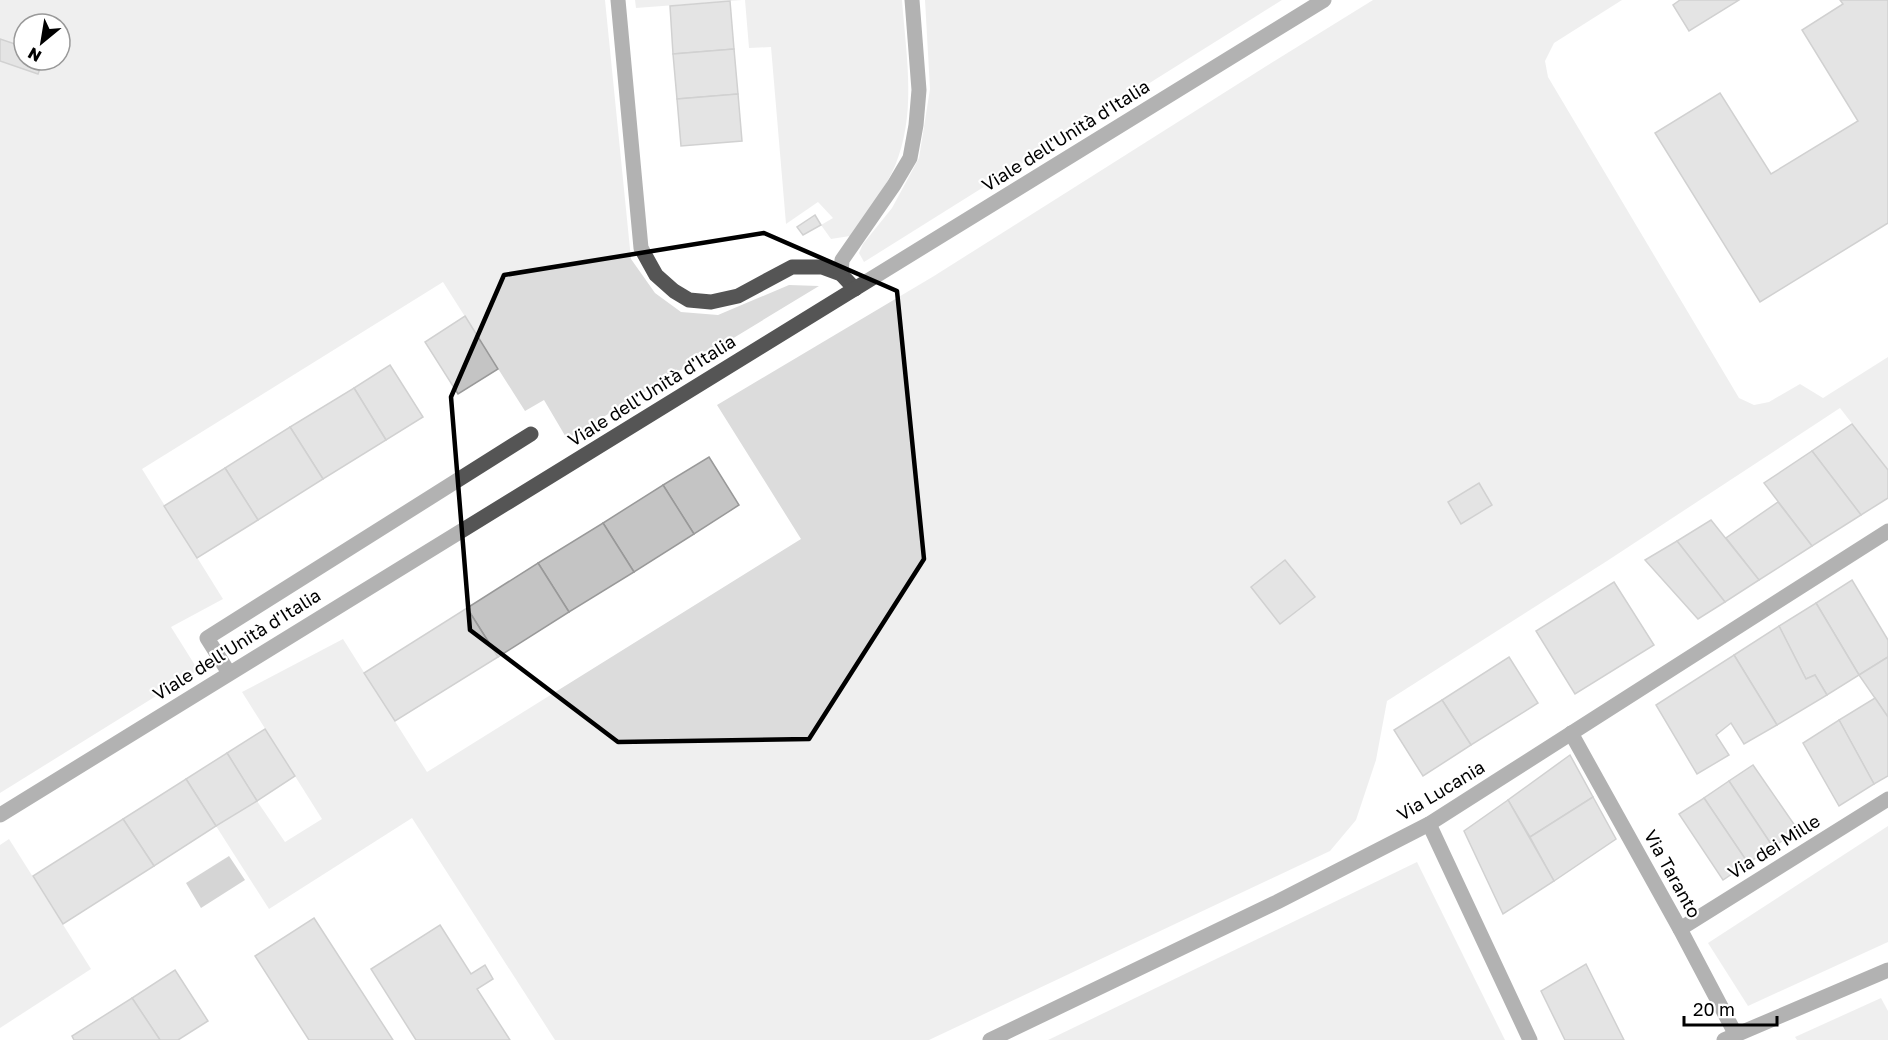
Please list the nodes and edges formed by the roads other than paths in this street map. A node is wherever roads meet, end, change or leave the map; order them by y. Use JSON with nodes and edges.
{"nodes":[{"id":1,"x":618,"y":0,"type":"edge"},
{"id":2,"x":912,"y":0,"type":"edge"},
{"id":3,"x":1324,"y":0,"type":"edge"},
{"id":4,"x":841,"y":274,"type":"junction"},
{"id":5,"x":855,"y":289,"type":"junction"},
{"id":6,"x":531,"y":434,"type":"dead end"},
{"id":7,"x":1888,"y":531,"type":"edge"},
{"id":8,"x":229,"y":673,"type":"junction"},
{"id":9,"x":1571,"y":733,"type":"junction"},
{"id":10,"x":1888,"y":799,"type":"edge"},
{"id":11,"x":0,"y":815,"type":"edge"},
{"id":12,"x":1429,"y":824,"type":"junction"},
{"id":13,"x":1680,"y":929,"type":"junction"},
{"id":14,"x":1888,"y":970,"type":"edge"},
{"id":15,"x":1730,"y":1038,"type":"edge"},
{"id":16,"x":990,"y":1040,"type":"edge"},
{"id":17,"x":1530,"y":1040,"type":"edge"}],
"edges":[{"from":1,"to":4,"type":"street"},
{"from":2,"to":4,"type":"street"},
{"from":3,"to":5,"type":"street","name":"Viale dell'Unità d'Italia"},
{"from":4,"to":5,"type":"street"},
{"from":5,"to":8,"type":"street","name":"Viale dell'Unità d'Italia"},
{"from":6,"to":8,"type":"street"},
{"from":7,"to":9,"type":"street","name":"Via Lucania"},
{"from":8,"to":11,"type":"street","name":"Viale dell'Unità d'Italia"},
{"from":9,"to":12,"type":"street","name":"Via Lucania"},
{"from":9,"to":13,"type":"street","name":"Via Taranto"},
{"from":10,"to":13,"type":"street","name":"Via dei Mille"},
{"from":12,"to":16,"type":"street","name":"Via Lucania"},
{"from":12,"to":17,"type":"street"},
{"from":13,"to":15,"type":"street","name":"Via Taranto"},
{"from":14,"to":15,"type":"street"}]}
